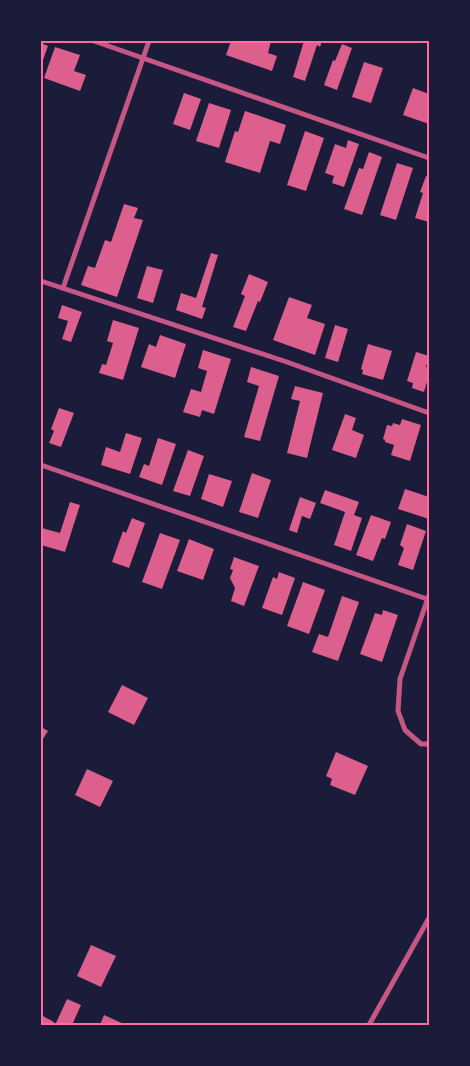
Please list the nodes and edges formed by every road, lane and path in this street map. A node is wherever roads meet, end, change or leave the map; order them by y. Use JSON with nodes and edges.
{"nodes":[{"id":1,"x":94,"y":41,"type":"edge"},
{"id":2,"x":149,"y":41,"type":"edge"},
{"id":3,"x":144,"y":58,"type":"junction"},
{"id":4,"x":429,"y":158,"type":"edge"},
{"id":5,"x":41,"y":281,"type":"edge"},
{"id":6,"x":63,"y":288,"type":"junction"},
{"id":7,"x":429,"y":413,"type":"edge"},
{"id":8,"x":41,"y":465,"type":"edge"},
{"id":9,"x":428,"y":597,"type":"edge"},
{"id":10,"x":429,"y":744,"type":"edge"},
{"id":11,"x":429,"y":918,"type":"edge"},
{"id":12,"x":369,"y":1025,"type":"edge"}],
"edges":[{"from":1,"to":3,"type":"street"},
{"from":2,"to":3,"type":"street"},
{"from":3,"to":4,"type":"street"},
{"from":3,"to":6,"type":"street"},
{"from":5,"to":6,"type":"street"},
{"from":6,"to":7,"type":"street"},
{"from":8,"to":9,"type":"street"},
{"from":9,"to":10,"type":"street"},
{"from":11,"to":12,"type":"street"}]}
